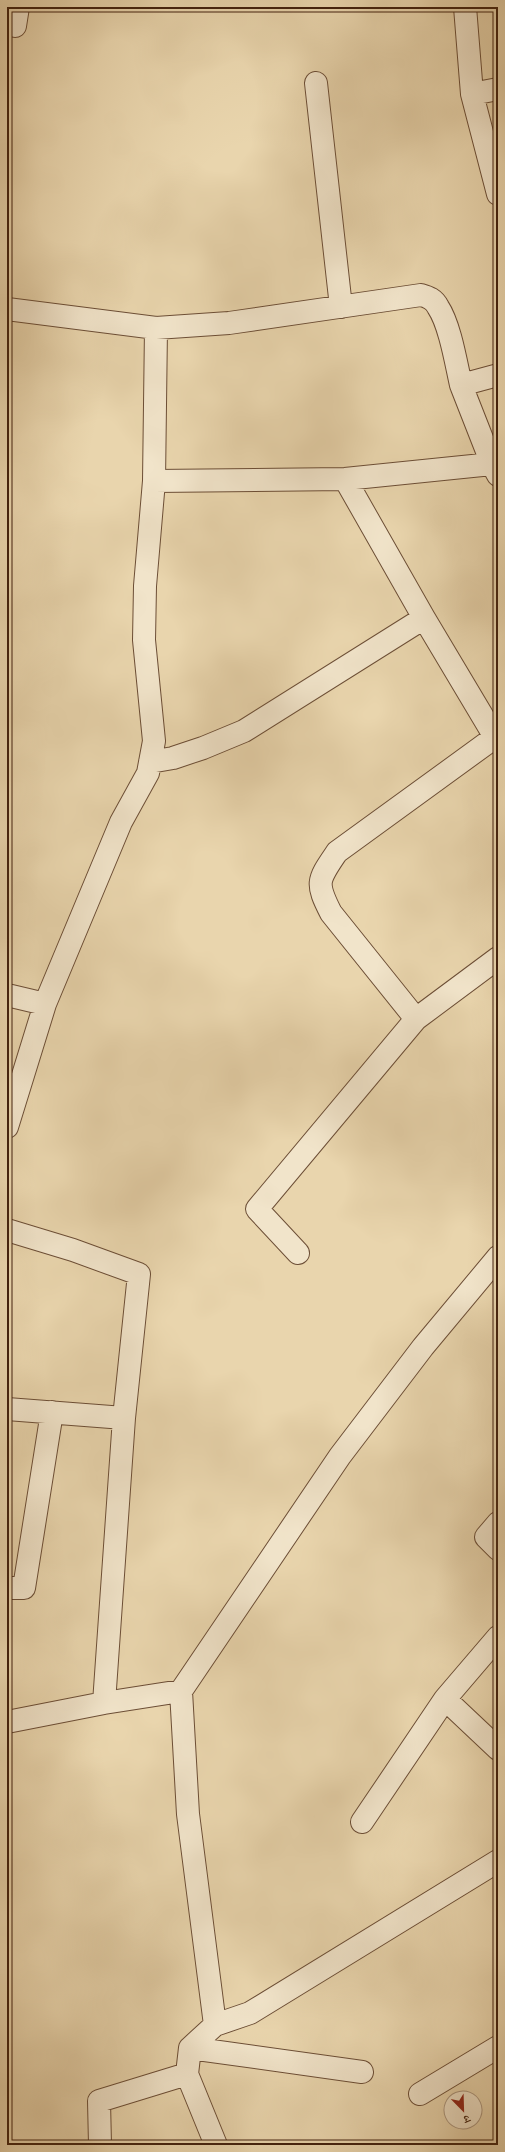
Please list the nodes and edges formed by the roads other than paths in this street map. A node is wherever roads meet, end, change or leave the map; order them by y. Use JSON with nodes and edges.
{"nodes":[{"id":1,"x":465,"y":7,"type":"edge"},
{"id":2,"x":316,"y":84,"type":"dead end"},
{"id":3,"x":498,"y":89,"type":"edge"},
{"id":4,"x":472,"y":94,"type":"junction"},
{"id":5,"x":498,"y":194,"type":"edge"},
{"id":6,"x":341,"y":307,"type":"junction"},
{"id":7,"x":7,"y":309,"type":"edge"},
{"id":8,"x":156,"y":328,"type":"junction"},
{"id":9,"x":498,"y":374,"type":"edge"},
{"id":10,"x":461,"y":385,"type":"junction"},
{"id":11,"x":495,"y":469,"type":"edge"},
{"id":12,"x":345,"y":479,"type":"junction"},
{"id":13,"x":154,"y":481,"type":"junction"},
{"id":14,"x":424,"y":618,"type":"junction"},
{"id":15,"x":497,"y":738,"type":"edge"},
{"id":16,"x":150,"y":762,"type":"junction"},
{"id":17,"x":498,"y":958,"type":"edge"},
{"id":18,"x":7,"y":995,"type":"edge"},
{"id":19,"x":45,"y":1004,"type":"junction"},
{"id":20,"x":416,"y":1019,"type":"junction"},
{"id":21,"x":7,"y":1127,"type":"edge"},
{"id":22,"x":7,"y":1230,"type":"edge"},
{"id":23,"x":298,"y":1253,"type":"dead end"},
{"id":24,"x":498,"y":1257,"type":"edge"},
{"id":25,"x":7,"y":1409,"type":"edge"},
{"id":26,"x":52,"y":1412,"type":"junction"},
{"id":27,"x":124,"y":1418,"type":"junction"},
{"id":28,"x":498,"y":1523,"type":"edge"},
{"id":29,"x":498,"y":1549,"type":"edge"},
{"id":30,"x":7,"y":1588,"type":"edge"},
{"id":31,"x":498,"y":1637,"type":"edge"},
{"id":32,"x":181,"y":1691,"type":"junction"},
{"id":33,"x":445,"y":1699,"type":"junction"},
{"id":34,"x":104,"y":1703,"type":"junction"},
{"id":35,"x":7,"y":1722,"type":"edge"},
{"id":36,"x":498,"y":1748,"type":"edge"},
{"id":37,"x":362,"y":1822,"type":"dead end"},
{"id":38,"x":498,"y":1861,"type":"edge"},
{"id":39,"x":215,"y":2025,"type":"junction"},
{"id":40,"x":498,"y":2047,"type":"edge"},
{"id":41,"x":190,"y":2048,"type":"junction"},
{"id":42,"x":362,"y":2072,"type":"dead end"},
{"id":43,"x":187,"y":2074,"type":"junction"},
{"id":44,"x":420,"y":2094,"type":"dead end"},
{"id":45,"x":100,"y":2145,"type":"edge"},
{"id":46,"x":216,"y":2145,"type":"edge"}],
"edges":[{"from":1,"to":4,"type":"street"},
{"from":2,"to":6,"type":"street"},
{"from":3,"to":4,"type":"street"},
{"from":4,"to":5,"type":"street"},
{"from":6,"to":8,"type":"street"},
{"from":6,"to":10,"type":"street"},
{"from":7,"to":8,"type":"street"},
{"from":8,"to":13,"type":"street"},
{"from":9,"to":10,"type":"street"},
{"from":10,"to":11,"type":"street"},
{"from":11,"to":12,"type":"street"},
{"from":12,"to":13,"type":"street"},
{"from":12,"to":14,"type":"street"},
{"from":13,"to":16,"type":"street"},
{"from":14,"to":15,"type":"street"},
{"from":14,"to":16,"type":"street"},
{"from":15,"to":20,"type":"street"},
{"from":16,"to":19,"type":"street"},
{"from":17,"to":20,"type":"street"},
{"from":18,"to":19,"type":"street"},
{"from":19,"to":21,"type":"street"},
{"from":20,"to":23,"type":"street"},
{"from":22,"to":27,"type":"street"},
{"from":24,"to":32,"type":"street"},
{"from":25,"to":26,"type":"street"},
{"from":26,"to":27,"type":"street"},
{"from":26,"to":30,"type":"street"},
{"from":27,"to":34,"type":"street"},
{"from":28,"to":29,"type":"street"},
{"from":31,"to":33,"type":"street"},
{"from":32,"to":34,"type":"street"},
{"from":32,"to":39,"type":"street"},
{"from":33,"to":36,"type":"street"},
{"from":33,"to":37,"type":"street"},
{"from":34,"to":35,"type":"street"},
{"from":38,"to":39,"type":"street"},
{"from":39,"to":41,"type":"street"},
{"from":40,"to":44,"type":"street"},
{"from":41,"to":42,"type":"street"},
{"from":41,"to":43,"type":"street"},
{"from":43,"to":45,"type":"street"},
{"from":43,"to":46,"type":"street"}]}
